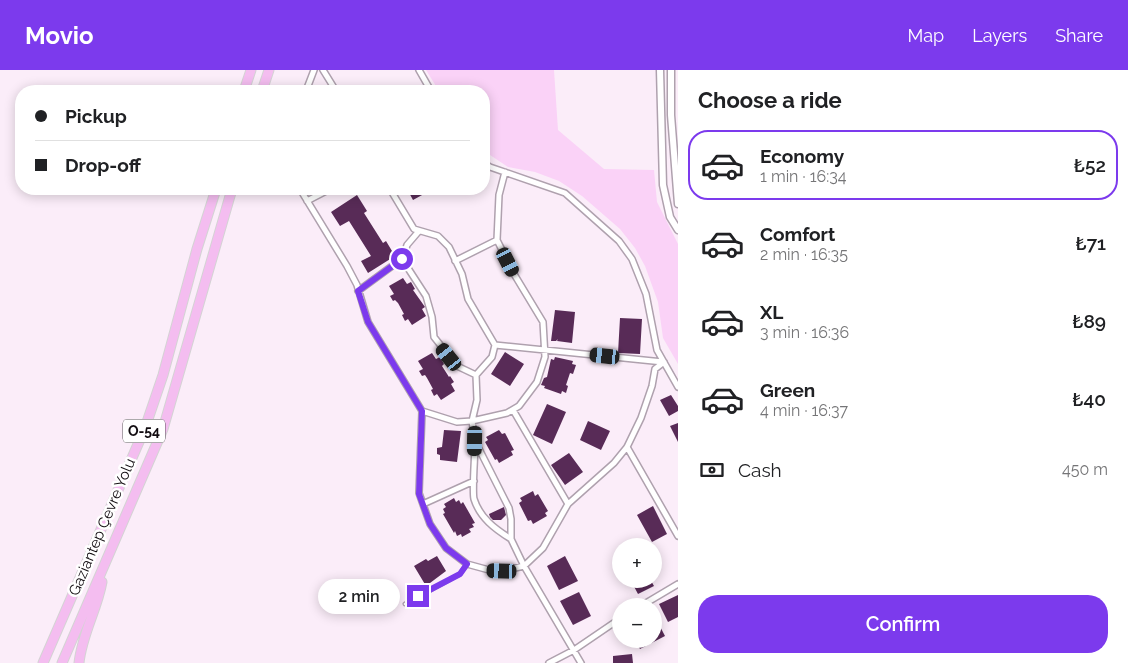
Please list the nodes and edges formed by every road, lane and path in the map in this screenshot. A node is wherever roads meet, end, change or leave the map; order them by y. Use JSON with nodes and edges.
{"nodes":[{"id":1,"x":250,"y":70,"type":"edge"},
{"id":2,"x":269,"y":70,"type":"edge"},
{"id":3,"x":314,"y":70,"type":"edge"},
{"id":4,"x":323,"y":70,"type":"edge"},
{"id":5,"x":419,"y":70,"type":"edge"},
{"id":6,"x":660,"y":70,"type":"edge"},
{"id":7,"x":671,"y":70,"type":"edge"},
{"id":8,"x":246,"y":85,"type":"edge"},
{"id":9,"x":264,"y":85,"type":"edge"},
{"id":10,"x":308,"y":85,"type":"edge"},
{"id":11,"x":332,"y":85,"type":"edge"},
{"id":12,"x":428,"y":85,"type":"edge"},
{"id":13,"x":674,"y":115,"type":"edge"},
{"id":14,"x":490,"y":166,"type":"edge"},
{"id":15,"x":505,"y":172,"type":"junction"},
{"id":16,"x":214,"y":195,"type":"edge"},
{"id":17,"x":230,"y":195,"type":"edge"},
{"id":18,"x":304,"y":195,"type":"edge"},
{"id":19,"x":318,"y":195,"type":"edge"},
{"id":20,"x":394,"y":195,"type":"edge"},
{"id":21,"x":307,"y":201,"type":"junction"},
{"id":22,"x":678,"y":201,"type":"edge"},
{"id":23,"x":678,"y":230,"type":"edge"},
{"id":24,"x":419,"y":231,"type":"junction"},
{"id":25,"x":497,"y":240,"type":"junction"},
{"id":26,"x":402,"y":259,"type":"junction"},
{"id":27,"x":455,"y":261,"type":"junction"},
{"id":28,"x":358,"y":291,"type":"junction"},
{"id":29,"x":495,"y":345,"type":"junction"},
{"id":30,"x":546,"y":350,"type":"junction"},
{"id":31,"x":664,"y":362,"type":"junction"},
{"id":32,"x":476,"y":375,"type":"junction"},
{"id":33,"x":678,"y":387,"type":"edge"},
{"id":34,"x":513,"y":410,"type":"junction"},
{"id":35,"x":422,"y":411,"type":"junction"},
{"id":36,"x":472,"y":421,"type":"junction"},
{"id":37,"x":475,"y":441,"type":"junction"},
{"id":38,"x":627,"y":447,"type":"junction"},
{"id":39,"x":474,"y":481,"type":"junction"},
{"id":40,"x":423,"y":504,"type":"junction"},
{"id":41,"x":568,"y":504,"type":"junction"},
{"id":42,"x":678,"y":536,"type":"edge"},
{"id":43,"x":511,"y":539,"type":"junction"},
{"id":44,"x":106,"y":563,"type":"junction"},
{"id":45,"x":467,"y":564,"type":"junction"},
{"id":46,"x":524,"y":566,"type":"junction"},
{"id":47,"x":678,"y":584,"type":"edge"},
{"id":48,"x":654,"y":598,"type":"edge"},
{"id":49,"x":405,"y":604,"type":"dead end"},
{"id":50,"x":612,"y":624,"type":"edge"},
{"id":51,"x":574,"y":650,"type":"junction"},
{"id":52,"x":43,"y":663,"type":"edge"},
{"id":53,"x":62,"y":663,"type":"edge"},
{"id":54,"x":79,"y":663,"type":"edge"},
{"id":55,"x":549,"y":663,"type":"edge"},
{"id":56,"x":581,"y":663,"type":"edge"}],
"edges":[{"from":1,"to":8,"type":"highway"},
{"from":2,"to":9,"type":"highway"},
{"from":3,"to":10,"type":"street"},
{"from":4,"to":11,"type":"street"},
{"from":5,"to":12,"type":"street"},
{"from":6,"to":23,"type":"street"},
{"from":7,"to":13,"type":"street"},
{"from":13,"to":22,"type":"street"},
{"from":14,"to":15,"type":"street"},
{"from":15,"to":25,"type":"street"},
{"from":15,"to":31,"type":"street"},
{"from":16,"to":52,"type":"highway","name":"Gaziantep Çevre Yolu","number":"O-54"},
{"from":17,"to":44,"type":"highway","name":"Gaziantep Çevre Yolu","number":"O-54"},
{"from":18,"to":21,"type":"street"},
{"from":19,"to":21,"type":"street"},
{"from":20,"to":24,"type":"street"},
{"from":21,"to":28,"type":"street"},
{"from":24,"to":26,"type":"street"},
{"from":24,"to":27,"type":"street"},
{"from":25,"to":27,"type":"street"},
{"from":25,"to":30,"type":"street"},
{"from":26,"to":28,"type":"street"},
{"from":26,"to":32,"type":"street"},
{"from":27,"to":29,"type":"street"},
{"from":28,"to":35,"type":"street"},
{"from":29,"to":30,"type":"street"},
{"from":29,"to":32,"type":"street"},
{"from":30,"to":31,"type":"street"},
{"from":30,"to":34,"type":"street"},
{"from":31,"to":33,"type":"street"},
{"from":31,"to":38,"type":"street"},
{"from":32,"to":36,"type":"street"},
{"from":34,"to":36,"type":"street"},
{"from":34,"to":41,"type":"street"},
{"from":35,"to":36,"type":"street"},
{"from":35,"to":40,"type":"street"},
{"from":36,"to":37,"type":"street"},
{"from":37,"to":39,"type":"street"},
{"from":37,"to":43,"type":"street"},
{"from":38,"to":41,"type":"street"},
{"from":38,"to":42,"type":"street"},
{"from":39,"to":40,"type":"street"},
{"from":39,"to":43,"type":"street"},
{"from":40,"to":45,"type":"street"},
{"from":41,"to":46,"type":"street"},
{"from":43,"to":46,"type":"street"},
{"from":44,"to":53,"type":"highway","name":"Gaziantep Çevre Yolu","number":"O-54"},
{"from":44,"to":54,"type":"highway"},
{"from":45,"to":46,"type":"street"},
{"from":45,"to":49,"type":"lane"},
{"from":46,"to":51,"type":"street"},
{"from":47,"to":48,"type":"street"},
{"from":50,"to":51,"type":"street"},
{"from":51,"to":55,"type":"street"},
{"from":51,"to":56,"type":"street"}]}
